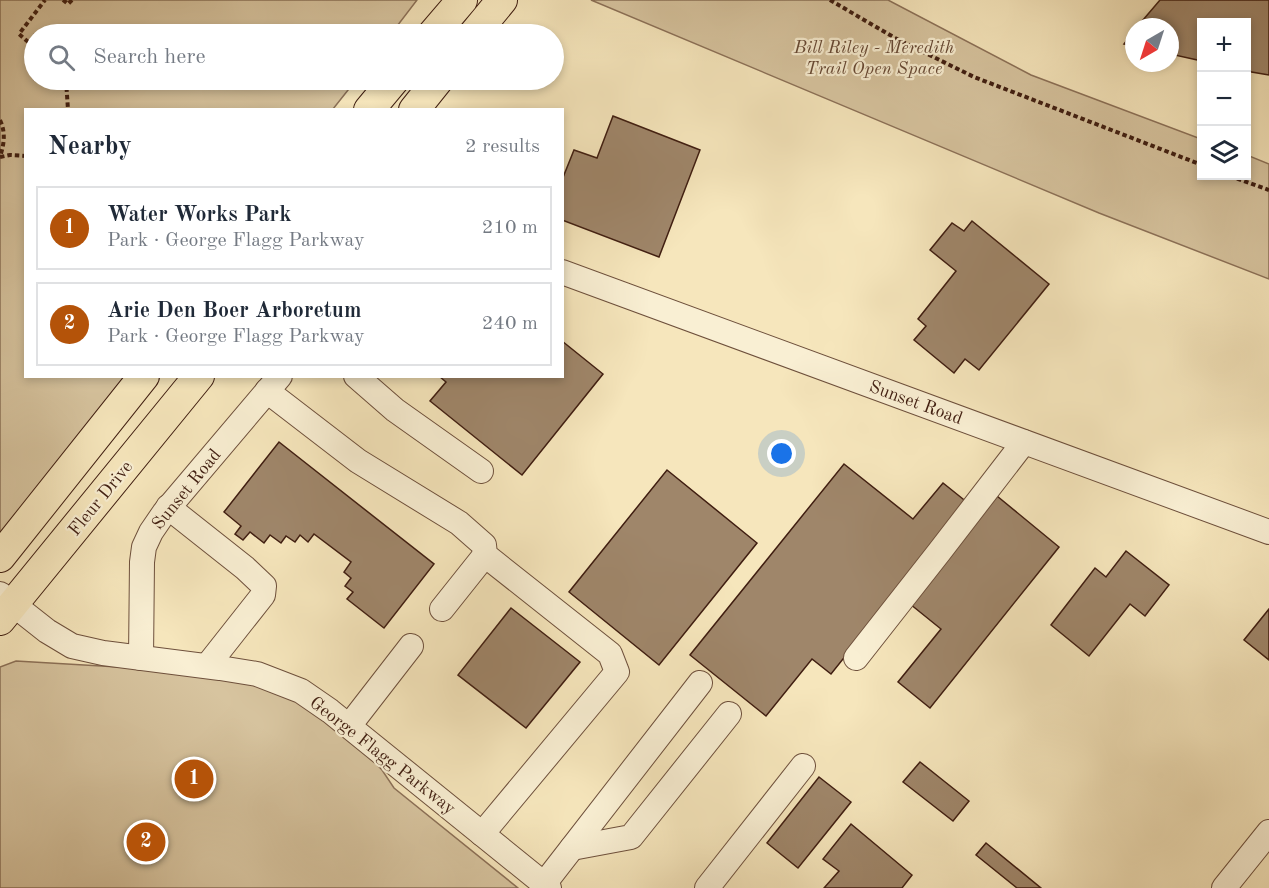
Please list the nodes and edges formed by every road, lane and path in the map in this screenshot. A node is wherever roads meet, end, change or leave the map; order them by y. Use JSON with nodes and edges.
{"nodes":[{"id":1,"x":45,"y":0,"type":"edge"},
{"id":2,"x":63,"y":0,"type":"edge"},
{"id":3,"x":72,"y":0,"type":"edge"},
{"id":4,"x":830,"y":0,"type":"edge"},
{"id":5,"x":459,"y":4,"type":"edge"},
{"id":6,"x":27,"y":24,"type":"edge"},
{"id":7,"x":442,"y":24,"type":"edge"},
{"id":8,"x":67,"y":90,"type":"edge"},
{"id":9,"x":386,"y":90,"type":"edge"},
{"id":10,"x":430,"y":90,"type":"edge"},
{"id":11,"x":68,"y":108,"type":"edge"},
{"id":12,"x":371,"y":108,"type":"edge"},
{"id":13,"x":416,"y":108,"type":"edge"},
{"id":14,"x":0,"y":120,"type":"edge"},
{"id":15,"x":2,"y":144,"type":"edge"},
{"id":16,"x":24,"y":156,"type":"edge"},
{"id":17,"x":0,"y":157,"type":"edge"},
{"id":18,"x":1197,"y":163,"type":"edge"},
{"id":19,"x":1241,"y":180,"type":"edge"},
{"id":20,"x":1269,"y":190,"type":"edge"},
{"id":21,"x":564,"y":273,"type":"edge"},
{"id":22,"x":142,"y":378,"type":"edge"},
{"id":23,"x":197,"y":378,"type":"edge"},
{"id":24,"x":358,"y":378,"type":"edge"},
{"id":25,"x":273,"y":384,"type":"edge"},
{"id":26,"x":1024,"y":442,"type":"junction"},
{"id":27,"x":482,"y":471,"type":"dead end"},
{"id":28,"x":168,"y":507,"type":"junction"},
{"id":29,"x":1269,"y":532,"type":"edge"},
{"id":30,"x":485,"y":555,"type":"junction"},
{"id":31,"x":0,"y":557,"type":"edge"},
{"id":32,"x":4,"y":606,"type":"edge"},
{"id":33,"x":442,"y":609,"type":"dead end"},
{"id":34,"x":411,"y":646,"type":"dead end"},
{"id":35,"x":141,"y":658,"type":"junction"},
{"id":36,"x":856,"y":658,"type":"dead end"},
{"id":37,"x":207,"y":666,"type":"junction"},
{"id":38,"x":700,"y":683,"type":"dead end"},
{"id":39,"x":729,"y":714,"type":"dead end"},
{"id":40,"x":349,"y":726,"type":"junction"},
{"id":41,"x":803,"y":766,"type":"dead end"},
{"id":42,"x":482,"y":834,"type":"junction"},
{"id":43,"x":1267,"y":840,"type":"edge"},
{"id":44,"x":572,"y":848,"type":"junction"},
{"id":45,"x":547,"y":886,"type":"edge"},
{"id":46,"x":707,"y":888,"type":"edge"},
{"id":47,"x":1224,"y":888,"type":"edge"}],
"edges":[{"from":1,"to":6,"type":"path"},
{"from":2,"to":3,"type":"path"},
{"from":4,"to":18,"type":"path"},
{"from":5,"to":7,"type":"main road"},
{"from":8,"to":11,"type":"path"},
{"from":9,"to":12,"type":"main road"},
{"from":10,"to":13,"type":"main road"},
{"from":14,"to":15,"type":"path"},
{"from":15,"to":17,"type":"path"},
{"from":16,"to":17,"type":"path"},
{"from":19,"to":20,"type":"path"},
{"from":21,"to":26,"type":"street","name":"Sunset Road"},
{"from":22,"to":31,"type":"main road"},
{"from":23,"to":32,"type":"main road","name":"Fleur Drive"},
{"from":24,"to":27,"type":"street"},
{"from":25,"to":28,"type":"street","name":"Sunset Road"},
{"from":25,"to":30,"type":"street"},
{"from":26,"to":29,"type":"street","name":"Sunset Road"},
{"from":26,"to":36,"type":"street"},
{"from":28,"to":35,"type":"street","name":"Sunset Road"},
{"from":28,"to":37,"type":"street"},
{"from":30,"to":33,"type":"street"},
{"from":30,"to":42,"type":"street"},
{"from":32,"to":35,"type":"street","name":"George Flagg Parkway"},
{"from":34,"to":40,"type":"street"},
{"from":35,"to":37,"type":"street","name":"George Flagg Parkway"},
{"from":37,"to":40,"type":"street","name":"George Flagg Parkway"},
{"from":38,"to":44,"type":"street"},
{"from":39,"to":44,"type":"street"},
{"from":40,"to":42,"type":"street","name":"George Flagg Parkway"},
{"from":41,"to":46,"type":"street"},
{"from":42,"to":45,"type":"street","name":"George Flagg Parkway"},
{"from":43,"to":47,"type":"street"},
{"from":44,"to":45,"type":"street"}]}
